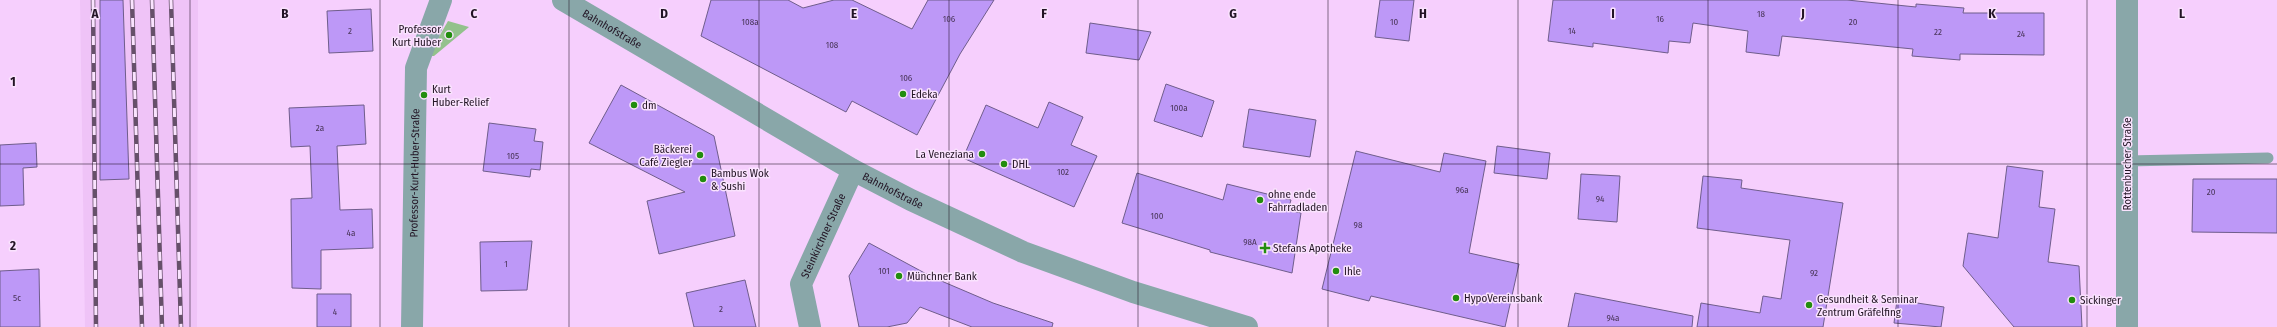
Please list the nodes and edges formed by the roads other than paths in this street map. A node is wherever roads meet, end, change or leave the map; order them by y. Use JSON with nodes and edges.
{"nodes":[{"id":1,"x":441,"y":0,"type":"edge"},
{"id":2,"x":563,"y":0,"type":"edge"},
{"id":3,"x":2127,"y":0,"type":"edge"},
{"id":4,"x":2268,"y":158,"type":"dead end"},
{"id":5,"x":2127,"y":161,"type":"junction"},
{"id":6,"x":853,"y":170,"type":"junction"},
{"id":7,"x":412,"y":327,"type":"edge"},
{"id":8,"x":810,"y":327,"type":"edge"},
{"id":9,"x":1247,"y":327,"type":"edge"},
{"id":10,"x":2127,"y":327,"type":"edge"}],
"edges":[{"from":1,"to":7,"type":"street","name":"Professor-Kurt-Huber-Straße"},
{"from":2,"to":6,"type":"street","name":"Bahnhofstraße"},
{"from":3,"to":5,"type":"street","name":"Rottenbucher Straße"},
{"from":4,"to":5,"type":"lane"},
{"from":5,"to":10,"type":"street","name":"Rottenbucher Straße"},
{"from":6,"to":8,"type":"street","name":"Steinkirchner Straße"},
{"from":6,"to":9,"type":"street","name":"Bahnhofstraße"}]}
